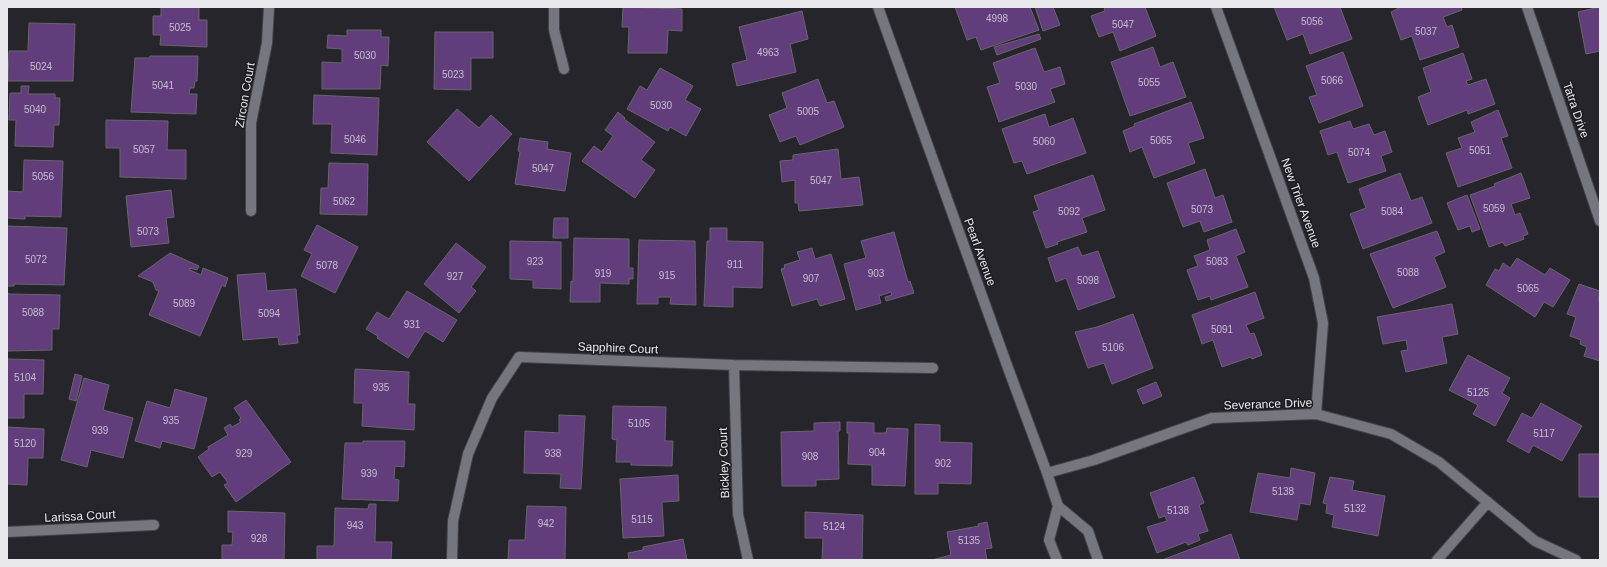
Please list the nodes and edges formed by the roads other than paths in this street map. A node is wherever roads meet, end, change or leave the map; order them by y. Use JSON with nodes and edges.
{"nodes":[{"id":1,"x":269,"y":7,"type":"edge"},
{"id":2,"x":554,"y":7,"type":"edge"},
{"id":3,"x":878,"y":7,"type":"edge"},
{"id":4,"x":1216,"y":7,"type":"edge"},
{"id":5,"x":1527,"y":7,"type":"edge"},
{"id":6,"x":564,"y":69,"type":"dead end"},
{"id":7,"x":251,"y":212,"type":"dead end"},
{"id":8,"x":1600,"y":221,"type":"edge"},
{"id":9,"x":734,"y":365,"type":"junction"},
{"id":10,"x":933,"y":368,"type":"dead end"},
{"id":11,"x":1316,"y":414,"type":"junction"},
{"id":12,"x":1047,"y":473,"type":"junction"},
{"id":13,"x":1488,"y":502,"type":"junction"},
{"id":14,"x":1058,"y":506,"type":"junction"},
{"id":15,"x":154,"y":525,"type":"dead end"},
{"id":16,"x":7,"y":532,"type":"edge"},
{"id":17,"x":452,"y":560,"type":"edge"},
{"id":18,"x":748,"y":560,"type":"edge"},
{"id":19,"x":1057,"y":560,"type":"edge"},
{"id":20,"x":1098,"y":560,"type":"edge"},
{"id":21,"x":1437,"y":560,"type":"edge"},
{"id":22,"x":1576,"y":560,"type":"edge"}],
"edges":[{"from":1,"to":7,"type":"street","name":"Zircon Court"},
{"from":2,"to":6,"type":"street"},
{"from":3,"to":12,"type":"street","name":"Pearl Avenue"},
{"from":4,"to":11,"type":"street","name":"New Trier Avenue"},
{"from":5,"to":8,"type":"street","name":"Tatra Drive"},
{"from":9,"to":10,"type":"street","name":"Sapphire Court"},
{"from":9,"to":17,"type":"street","name":"Sapphire Court"},
{"from":9,"to":18,"type":"street","name":"Bickley Court"},
{"from":11,"to":12,"type":"street","name":"Severance Drive"},
{"from":11,"to":13,"type":"street","name":"Severance Drive"},
{"from":12,"to":14,"type":"street","name":"Pearl Avenue"},
{"from":13,"to":21,"type":"street"},
{"from":13,"to":22,"type":"street","name":"Severance Drive"},
{"from":14,"to":19,"type":"street"},
{"from":14,"to":20,"type":"street"},
{"from":15,"to":16,"type":"street","name":"Larissa Court"}]}
